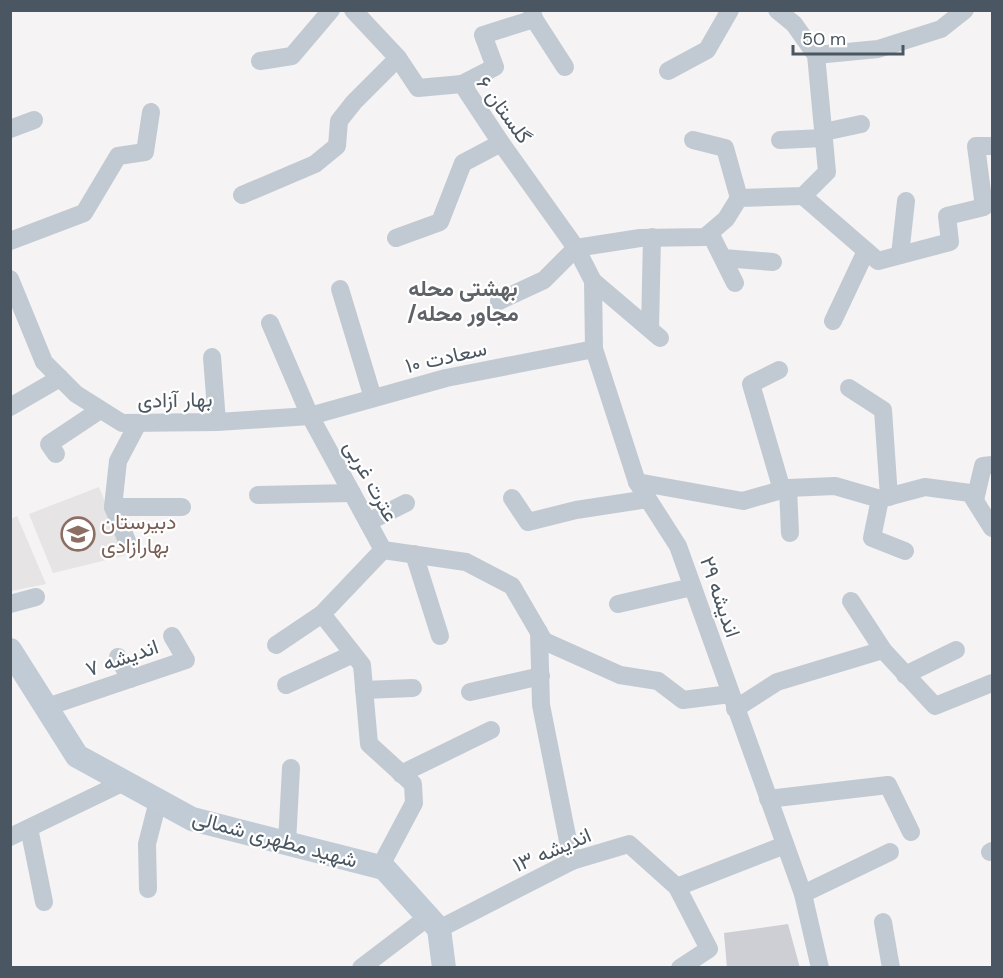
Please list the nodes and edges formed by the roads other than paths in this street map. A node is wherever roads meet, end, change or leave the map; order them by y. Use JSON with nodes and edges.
{"nodes":[{"id":1,"x":332,"y":10,"type":"edge"},
{"id":2,"x":353,"y":10,"type":"edge"},
{"id":3,"x":730,"y":10,"type":"edge"},
{"id":4,"x":777,"y":10,"type":"edge"},
{"id":5,"x":965,"y":10,"type":"edge"},
{"id":6,"x":533,"y":15,"type":"edge"},
{"id":7,"x":816,"y":56,"type":"junction"},
{"id":8,"x":398,"y":58,"type":"junction"},
{"id":9,"x":260,"y":61,"type":"dead end"},
{"id":10,"x":565,"y":66,"type":"dead end"},
{"id":11,"x":668,"y":71,"type":"dead end"},
{"id":12,"x":462,"y":84,"type":"junction"},
{"id":13,"x":151,"y":112,"type":"dead end"},
{"id":14,"x":34,"y":120,"type":"dead end"},
{"id":15,"x":861,"y":124,"type":"dead end"},
{"id":16,"x":10,"y":129,"type":"edge"},
{"id":17,"x":824,"y":135,"type":"junction"},
{"id":18,"x":693,"y":140,"type":"dead end"},
{"id":19,"x":780,"y":140,"type":"dead end"},
{"id":20,"x":501,"y":143,"type":"junction"},
{"id":21,"x":993,"y":146,"type":"edge"},
{"id":22,"x":242,"y":195,"type":"dead end"},
{"id":23,"x":803,"y":196,"type":"junction"},
{"id":24,"x":739,"y":198,"type":"junction"},
{"id":25,"x":906,"y":201,"type":"dead end"},
{"id":26,"x":710,"y":233,"type":"junction"},
{"id":27,"x":652,"y":237,"type":"junction"},
{"id":28,"x":396,"y":238,"type":"dead end"},
{"id":29,"x":10,"y":241,"type":"edge"},
{"id":30,"x":576,"y":248,"type":"junction"},
{"id":31,"x":866,"y":250,"type":"junction"},
{"id":32,"x":900,"y":255,"type":"junction"},
{"id":33,"x":723,"y":258,"type":"junction"},
{"id":34,"x":773,"y":262,"type":"dead end"},
{"id":35,"x":10,"y":279,"type":"edge"},
{"id":36,"x":592,"y":281,"type":"junction"},
{"id":37,"x":735,"y":283,"type":"dead end"},
{"id":38,"x":340,"y":289,"type":"dead end"},
{"id":39,"x":499,"y":301,"type":"dead end"},
{"id":40,"x":833,"y":321,"type":"dead end"},
{"id":41,"x":270,"y":323,"type":"dead end"},
{"id":42,"x":594,"y":349,"type":"junction"},
{"id":43,"x":212,"y":357,"type":"dead end"},
{"id":44,"x":779,"y":370,"type":"dead end"},
{"id":45,"x":60,"y":378,"type":"junction"},
{"id":46,"x":849,"y":388,"type":"dead end"},
{"id":47,"x":373,"y":398,"type":"junction"},
{"id":48,"x":10,"y":407,"type":"edge"},
{"id":49,"x":100,"y":410,"type":"junction"},
{"id":50,"x":310,"y":416,"type":"junction"},
{"id":51,"x":217,"y":422,"type":"junction"},
{"id":52,"x":137,"y":425,"type":"junction"},
{"id":53,"x":56,"y":454,"type":"dead end"},
{"id":54,"x":993,"y":465,"type":"edge"},
{"id":55,"x":637,"y":483,"type":"junction"},
{"id":56,"x":785,"y":489,"type":"junction"},
{"id":57,"x":352,"y":493,"type":"junction"},
{"id":58,"x":258,"y":495,"type":"dead end"},
{"id":59,"x":512,"y":498,"type":"dead end"},
{"id":60,"x":884,"y":498,"type":"junction"},
{"id":61,"x":648,"y":500,"type":"junction"},
{"id":62,"x":975,"y":500,"type":"junction"},
{"id":63,"x":406,"y":503,"type":"dead end"},
{"id":64,"x":113,"y":507,"type":"junction"},
{"id":65,"x":182,"y":507,"type":"dead end"},
{"id":66,"x":368,"y":522,"type":"junction"},
{"id":67,"x":993,"y":528,"type":"edge"},
{"id":68,"x":790,"y":533,"type":"dead end"},
{"id":69,"x":127,"y":541,"type":"dead end"},
{"id":70,"x":383,"y":550,"type":"junction"},
{"id":71,"x":905,"y":551,"type":"dead end"},
{"id":72,"x":414,"y":554,"type":"junction"},
{"id":73,"x":692,"y":587,"type":"junction"},
{"id":74,"x":36,"y":597,"type":"dead end"},
{"id":75,"x":851,"y":601,"type":"dead end"},
{"id":76,"x":10,"y":604,"type":"edge"},
{"id":77,"x":618,"y":604,"type":"dead end"},
{"id":78,"x":322,"y":614,"type":"junction"},
{"id":79,"x":172,"y":636,"type":"dead end"},
{"id":80,"x":440,"y":636,"type":"dead end"},
{"id":81,"x":542,"y":637,"type":"junction"},
{"id":82,"x":276,"y":645,"type":"dead end"},
{"id":83,"x":10,"y":650,"type":"edge"},
{"id":84,"x":883,"y":650,"type":"junction"},
{"id":85,"x":956,"y":650,"type":"dead end"},
{"id":86,"x":118,"y":657,"type":"dead end"},
{"id":87,"x":358,"y":659,"type":"junction"},
{"id":88,"x":905,"y":675,"type":"junction"},
{"id":89,"x":541,"y":676,"type":"junction"},
{"id":90,"x":130,"y":679,"type":"junction"},
{"id":91,"x":993,"y":682,"type":"edge"},
{"id":92,"x":286,"y":686,"type":"dead end"},
{"id":93,"x":413,"y":688,"type":"dead end"},
{"id":94,"x":364,"y":690,"type":"junction"},
{"id":95,"x":470,"y":692,"type":"dead end"},
{"id":96,"x":732,"y":702,"type":"junction"},
{"id":97,"x":46,"y":707,"type":"junction"},
{"id":98,"x":491,"y":730,"type":"dead end"},
{"id":99,"x":291,"y":768,"type":"dead end"},
{"id":100,"x":401,"y":774,"type":"junction"},
{"id":101,"x":124,"y":782,"type":"junction"},
{"id":102,"x":768,"y":799,"type":"junction"},
{"id":103,"x":158,"y":801,"type":"junction"},
{"id":104,"x":29,"y":828,"type":"junction"},
{"id":105,"x":911,"y":832,"type":"dead end"},
{"id":106,"x":10,"y":837,"type":"edge"},
{"id":107,"x":287,"y":843,"type":"junction"},
{"id":108,"x":785,"y":845,"type":"junction"},
{"id":109,"x":890,"y":852,"type":"dead end"},
{"id":110,"x":572,"y":861,"type":"junction"},
{"id":111,"x":380,"y":867,"type":"junction"},
{"id":112,"x":677,"y":887,"type":"junction"},
{"id":113,"x":148,"y":889,"type":"dead end"},
{"id":114,"x":803,"y":894,"type":"junction"},
{"id":115,"x":44,"y":902,"type":"dead end"},
{"id":116,"x":883,"y":922,"type":"dead end"},
{"id":117,"x":434,"y":923,"type":"junction"},
{"id":118,"x":361,"y":968,"type":"edge"},
{"id":119,"x":444,"y":968,"type":"edge"},
{"id":120,"x":680,"y":968,"type":"edge"},
{"id":121,"x":820,"y":968,"type":"edge"},
{"id":122,"x":891,"y":968,"type":"edge"}],
"edges":[{"from":1,"to":9,"type":"street"},
{"from":2,"to":8,"type":"street","name":"گلستان ۶"},
{"from":3,"to":11,"type":"street"},
{"from":4,"to":7,"type":"street"},
{"from":5,"to":7,"type":"street"},
{"from":6,"to":10,"type":"street"},
{"from":6,"to":12,"type":"street"},
{"from":7,"to":17,"type":"street"},
{"from":8,"to":12,"type":"street","name":"گلستان ۶"},
{"from":8,"to":22,"type":"street"},
{"from":12,"to":20,"type":"street","name":"گلستان ۶"},
{"from":13,"to":29,"type":"street"},
{"from":14,"to":16,"type":"street"},
{"from":15,"to":17,"type":"street"},
{"from":17,"to":19,"type":"street"},
{"from":17,"to":23,"type":"street"},
{"from":18,"to":24,"type":"street"},
{"from":20,"to":28,"type":"street"},
{"from":20,"to":30,"type":"street","name":"گلستان ۶"},
{"from":21,"to":32,"type":"street"},
{"from":23,"to":24,"type":"street"},
{"from":23,"to":31,"type":"street"},
{"from":24,"to":26,"type":"street"},
{"from":25,"to":32,"type":"street"},
{"from":26,"to":27,"type":"street"},
{"from":26,"to":33,"type":"street"},
{"from":27,"to":30,"type":"street"},
{"from":27,"to":36,"type":"street"},
{"from":30,"to":36,"type":"street","name":"اندیشه ۲۹"},
{"from":30,"to":39,"type":"street"},
{"from":31,"to":32,"type":"street"},
{"from":31,"to":40,"type":"street"},
{"from":33,"to":34,"type":"street"},
{"from":33,"to":37,"type":"street"},
{"from":35,"to":45,"type":"street","name":"بهار آزادی"},
{"from":36,"to":42,"type":"street","name":"اندیشه ۲۹"},
{"from":38,"to":47,"type":"street"},
{"from":41,"to":50,"type":"street","name":"عترت غربی"},
{"from":42,"to":47,"type":"street","name":"سعادت ۱۰"},
{"from":42,"to":55,"type":"street","name":"اندیشه ۲۹"},
{"from":43,"to":51,"type":"street"},
{"from":44,"to":56,"type":"street"},
{"from":45,"to":48,"type":"street"},
{"from":45,"to":49,"type":"street","name":"بهار آزادی"},
{"from":46,"to":60,"type":"street"},
{"from":47,"to":50,"type":"street","name":"سعادت ۱۰"},
{"from":49,"to":52,"type":"street","name":"بهار آزادی"},
{"from":49,"to":53,"type":"street"},
{"from":50,"to":51,"type":"street","name":"بهار آزادی"},
{"from":50,"to":57,"type":"street","name":"عترت غربی"},
{"from":51,"to":52,"type":"street","name":"بهار آزادی"},
{"from":52,"to":64,"type":"street"},
{"from":54,"to":62,"type":"street"},
{"from":55,"to":56,"type":"street"},
{"from":55,"to":61,"type":"street","name":"اندیشه ۲۹"},
{"from":56,"to":60,"type":"street"},
{"from":56,"to":68,"type":"street"},
{"from":57,"to":58,"type":"street"},
{"from":57,"to":66,"type":"street","name":"عترت غربی"},
{"from":59,"to":61,"type":"street"},
{"from":60,"to":62,"type":"street"},
{"from":60,"to":71,"type":"street"},
{"from":61,"to":73,"type":"street","name":"اندیشه ۲۹"},
{"from":62,"to":67,"type":"street"},
{"from":63,"to":66,"type":"street"},
{"from":64,"to":65,"type":"street"},
{"from":64,"to":69,"type":"street"},
{"from":66,"to":70,"type":"street","name":"عترت غربی"},
{"from":70,"to":72,"type":"street","name":"عترت غربی"},
{"from":70,"to":78,"type":"street"},
{"from":72,"to":80,"type":"street"},
{"from":72,"to":81,"type":"street","name":"عترت غربی"},
{"from":73,"to":77,"type":"street"},
{"from":73,"to":96,"type":"street","name":"اندیشه ۲۹"},
{"from":74,"to":76,"type":"street"},
{"from":75,"to":84,"type":"street"},
{"from":78,"to":82,"type":"street"},
{"from":78,"to":87,"type":"street"},
{"from":79,"to":90,"type":"street","name":"اندیشه ۷"},
{"from":81,"to":89,"type":"street"},
{"from":81,"to":96,"type":"street"},
{"from":83,"to":97,"type":"main road","name":"شهید مطهری شمالی"},
{"from":84,"to":88,"type":"street"},
{"from":84,"to":96,"type":"street"},
{"from":85,"to":88,"type":"street"},
{"from":86,"to":90,"type":"street"},
{"from":87,"to":92,"type":"street"},
{"from":87,"to":94,"type":"street"},
{"from":88,"to":91,"type":"street"},
{"from":89,"to":95,"type":"street"},
{"from":89,"to":110,"type":"street"},
{"from":90,"to":97,"type":"street","name":"اندیشه ۷"},
{"from":93,"to":94,"type":"street"},
{"from":94,"to":100,"type":"street"},
{"from":96,"to":102,"type":"street","name":"اندیشه ۲۹"},
{"from":97,"to":101,"type":"main road","name":"شهید مطهری شمالی"},
{"from":98,"to":100,"type":"street"},
{"from":99,"to":107,"type":"street"},
{"from":100,"to":111,"type":"street"},
{"from":101,"to":103,"type":"main road","name":"شهید مطهری شمالی"},
{"from":101,"to":104,"type":"street"},
{"from":102,"to":105,"type":"street"},
{"from":102,"to":108,"type":"street","name":"اندیشه ۲۹"},
{"from":103,"to":107,"type":"main road","name":"شهید مطهری شمالی"},
{"from":103,"to":113,"type":"street"},
{"from":104,"to":106,"type":"street"},
{"from":104,"to":115,"type":"street"},
{"from":107,"to":111,"type":"main road","name":"شهید مطهری شمالی"},
{"from":108,"to":112,"type":"street"},
{"from":108,"to":114,"type":"street","name":"اندیشه ۲۹"},
{"from":109,"to":114,"type":"street"},
{"from":110,"to":112,"type":"street","name":"اندیشه ۱۳"},
{"from":110,"to":117,"type":"street","name":"اندیشه ۱۳"},
{"from":111,"to":117,"type":"main road","name":"شهید مطهری شمالی"},
{"from":112,"to":120,"type":"street","name":"اندیشه ۱۳"},
{"from":114,"to":121,"type":"street","name":"اندیشه ۲۹"},
{"from":116,"to":122,"type":"street"},
{"from":117,"to":118,"type":"street","name":"اندیشه ۱۳"},
{"from":117,"to":119,"type":"main road"}]}
